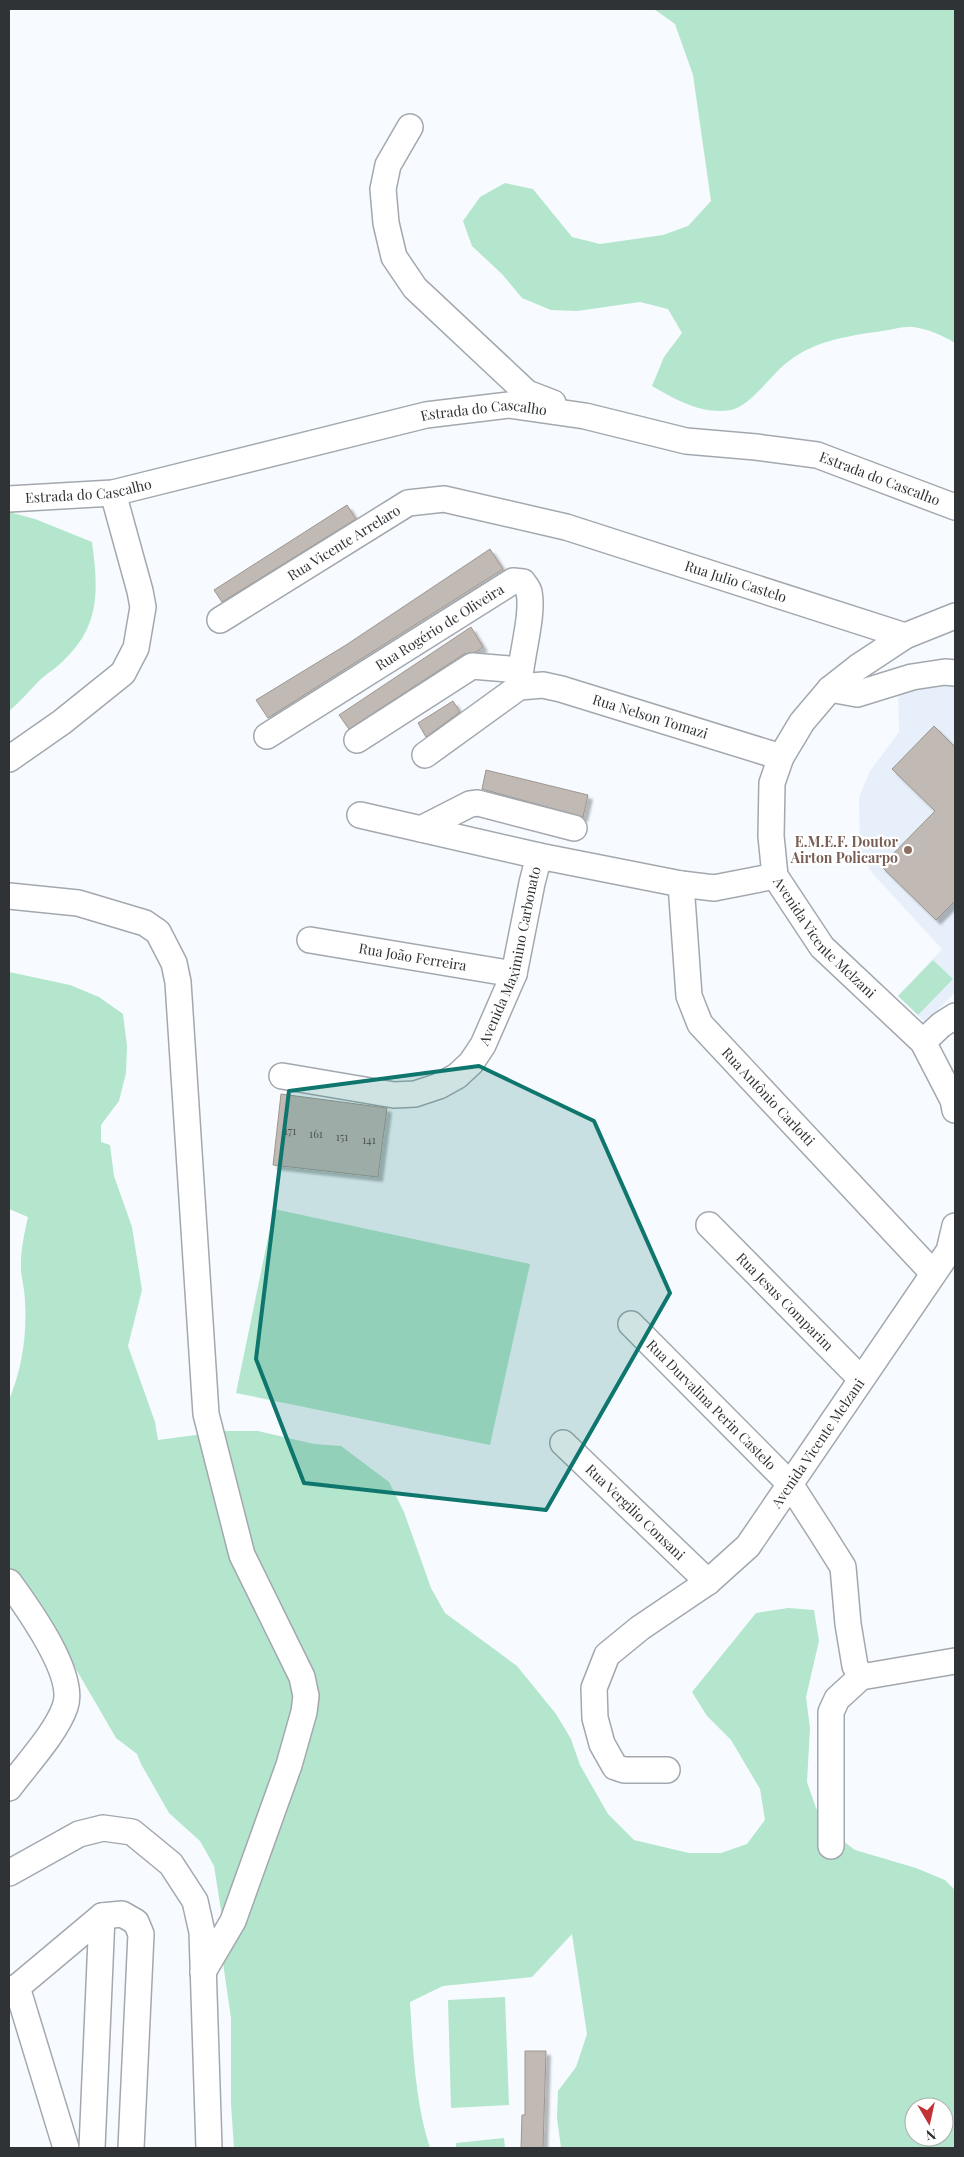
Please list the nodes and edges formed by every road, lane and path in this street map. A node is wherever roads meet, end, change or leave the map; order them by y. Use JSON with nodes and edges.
{"nodes":[{"id":1,"x":410,"y":127,"type":"dead end"},
{"id":2,"x":585,"y":416,"type":"junction"},
{"id":3,"x":113,"y":493,"type":"junction"},
{"id":4,"x":9,"y":499,"type":"edge"},
{"id":5,"x":955,"y":507,"type":"edge"},
{"id":6,"x":566,"y":527,"type":"joint"},
{"id":7,"x":955,"y":616,"type":"edge"},
{"id":8,"x":220,"y":620,"type":"dead end"},
{"id":9,"x":905,"y":636,"type":"junction"},
{"id":10,"x":955,"y":673,"type":"edge"},
{"id":11,"x":520,"y":678,"type":"junction"},
{"id":12,"x":830,"y":689,"type":"junction"},
{"id":13,"x":267,"y":736,"type":"dead end"},
{"id":14,"x":357,"y":740,"type":"dead end"},
{"id":15,"x":425,"y":755,"type":"dead end"},
{"id":16,"x":781,"y":756,"type":"junction"},
{"id":17,"x":9,"y":758,"type":"edge"},
{"id":18,"x":360,"y":815,"type":"dead end"},
{"id":19,"x":574,"y":828,"type":"dead end"},
{"id":20,"x":421,"y":829,"type":"junction"},
{"id":21,"x":539,"y":856,"type":"junction"},
{"id":22,"x":774,"y":876,"type":"junction"},
{"id":23,"x":681,"y":884,"type":"junction"},
{"id":24,"x":9,"y":896,"type":"edge"},
{"id":25,"x":310,"y":940,"type":"dead end"},
{"id":26,"x":514,"y":974,"type":"junction"},
{"id":27,"x":955,"y":1016,"type":"edge"},
{"id":28,"x":922,"y":1042,"type":"junction"},
{"id":29,"x":282,"y":1076,"type":"dead end"},
{"id":30,"x":955,"y":1110,"type":"edge"},
{"id":31,"x":709,"y":1225,"type":"dead end"},
{"id":32,"x":955,"y":1226,"type":"edge"},
{"id":33,"x":933,"y":1273,"type":"junction"},
{"id":34,"x":631,"y":1324,"type":"dead end"},
{"id":35,"x":861,"y":1379,"type":"junction"},
{"id":36,"x":563,"y":1443,"type":"dead end"},
{"id":37,"x":790,"y":1484,"type":"junction"},
{"id":38,"x":9,"y":1582,"type":"edge"},
{"id":39,"x":708,"y":1582,"type":"junction"},
{"id":40,"x":955,"y":1661,"type":"edge"},
{"id":41,"x":861,"y":1677,"type":"junction"},
{"id":42,"x":667,"y":1770,"type":"dead end"},
{"id":43,"x":9,"y":1788,"type":"edge"},
{"id":44,"x":831,"y":1846,"type":"dead end"},
{"id":45,"x":9,"y":1873,"type":"edge"},
{"id":46,"x":102,"y":1916,"type":"junction"},
{"id":47,"x":203,"y":1972,"type":"junction"},
{"id":48,"x":13,"y":1990,"type":"edge"},
{"id":49,"x":66,"y":2148,"type":"edge"},
{"id":50,"x":92,"y":2148,"type":"edge"},
{"id":51,"x":131,"y":2148,"type":"edge"},
{"id":52,"x":209,"y":2148,"type":"edge"}],
"edges":[{"from":1,"to":2,"type":"street"},
{"from":2,"to":3,"type":"street","name":"Estrada do Cascalho"},
{"from":2,"to":5,"type":"street","name":"Estrada do Cascalho"},
{"from":3,"to":4,"type":"street","name":"Estrada do Cascalho"},
{"from":3,"to":17,"type":"street"},
{"from":6,"to":8,"type":"street","name":"Rua Vicente Arrelaro"},
{"from":6,"to":9,"type":"street","name":"Rua Julio Castelo"},
{"from":7,"to":9,"type":"street","name":"Avenida Vicente Melzani"},
{"from":9,"to":12,"type":"street","name":"Avenida Vicente Melzani"},
{"from":10,"to":12,"type":"street"},
{"from":11,"to":13,"type":"street","name":"Rua Rogério de Oliveira"},
{"from":11,"to":14,"type":"street","name":"Rua Nelson Tomazi"},
{"from":11,"to":15,"type":"street"},
{"from":11,"to":16,"type":"street","name":"Rua Nelson Tomazi"},
{"from":12,"to":16,"type":"street","name":"Avenida Vicente Melzani"},
{"from":16,"to":22,"type":"street","name":"Avenida Vicente Melzani"},
{"from":18,"to":20,"type":"street"},
{"from":19,"to":20,"type":"street"},
{"from":20,"to":21,"type":"street"},
{"from":21,"to":23,"type":"street","name":"Avenida Maximino Carbonato"},
{"from":21,"to":26,"type":"street","name":"Avenida Maximino Carbonato"},
{"from":22,"to":23,"type":"street","name":"Avenida Maximino Carbonato"},
{"from":22,"to":28,"type":"street","name":"Avenida Vicente Melzani"},
{"from":23,"to":33,"type":"street","name":"Rua Antônio Carlotti"},
{"from":24,"to":47,"type":"street"},
{"from":25,"to":26,"type":"street","name":"Rua João Ferreira"},
{"from":26,"to":29,"type":"street","name":"Avenida Maximino Carbonato"},
{"from":27,"to":28,"type":"street"},
{"from":28,"to":30,"type":"street","name":"Avenida Vicente Melzani"},
{"from":31,"to":35,"type":"street","name":"Rua Jesus Comparim"},
{"from":32,"to":33,"type":"street","name":"Avenida Vicente Melzani"},
{"from":33,"to":35,"type":"street","name":"Avenida Vicente Melzani"},
{"from":34,"to":37,"type":"street","name":"Rua Durvalina Perin Castelo"},
{"from":35,"to":37,"type":"street","name":"Avenida Vicente Melzani"},
{"from":36,"to":39,"type":"street","name":"Rua Vergilio Consani"},
{"from":37,"to":39,"type":"street","name":"Avenida Vicente Melzani"},
{"from":37,"to":41,"type":"street","name":"Rua Durvalina Perin Castelo"},
{"from":38,"to":43,"type":"street"},
{"from":39,"to":42,"type":"street","name":"Avenida Vicente Melzani"},
{"from":40,"to":41,"type":"street"},
{"from":41,"to":44,"type":"street"},
{"from":45,"to":47,"type":"street"},
{"from":46,"to":48,"type":"street"},
{"from":46,"to":50,"type":"street"},
{"from":46,"to":51,"type":"street"},
{"from":47,"to":52,"type":"street"},
{"from":48,"to":49,"type":"street"}]}
